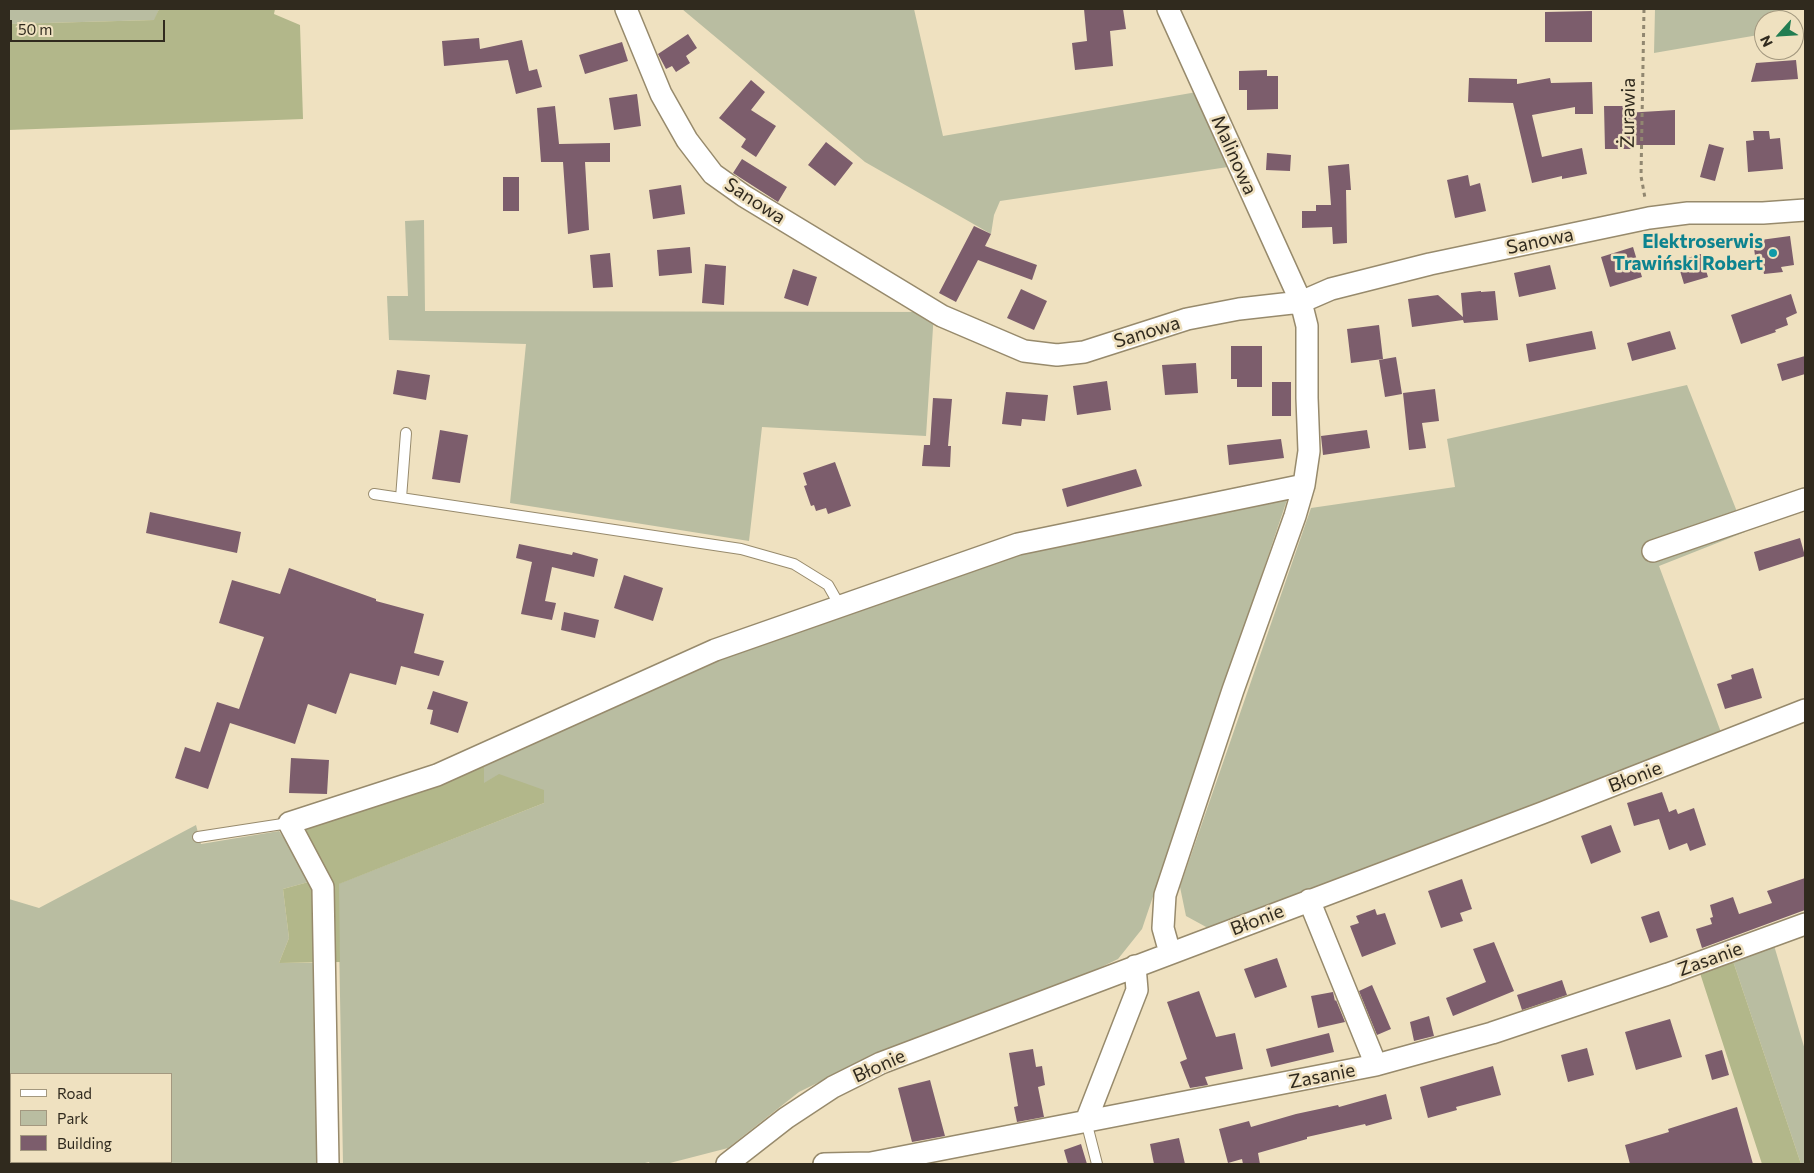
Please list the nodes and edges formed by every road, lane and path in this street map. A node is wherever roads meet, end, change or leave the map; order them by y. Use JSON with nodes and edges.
{"nodes":[{"id":1,"x":626,"y":9,"type":"edge"},
{"id":2,"x":1168,"y":9,"type":"edge"},
{"id":3,"x":1644,"y":9,"type":"edge"},
{"id":4,"x":1805,"y":210,"type":"edge"},
{"id":5,"x":1649,"y":218,"type":"junction"},
{"id":6,"x":1301,"y":302,"type":"junction"},
{"id":7,"x":406,"y":433,"type":"dead end"},
{"id":8,"x":1304,"y":485,"type":"junction"},
{"id":9,"x":374,"y":494,"type":"dead end"},
{"id":10,"x":401,"y":498,"type":"junction"},
{"id":11,"x":1805,"y":499,"type":"edge"},
{"id":12,"x":1653,"y":551,"type":"dead end"},
{"id":13,"x":840,"y":606,"type":"junction"},
{"id":14,"x":1805,"y":710,"type":"edge"},
{"id":15,"x":289,"y":823,"type":"junction"},
{"id":16,"x":198,"y":837,"type":"dead end"},
{"id":17,"x":1309,"y":900,"type":"junction"},
{"id":18,"x":1805,"y":924,"type":"edge"},
{"id":19,"x":1170,"y":953,"type":"junction"},
{"id":20,"x":1135,"y":966,"type":"junction"},
{"id":21,"x":1376,"y":1065,"type":"junction"},
{"id":22,"x":1086,"y":1121,"type":"junction"},
{"id":23,"x":328,"y":1164,"type":"edge"},
{"id":24,"x":726,"y":1164,"type":"edge"},
{"id":25,"x":824,"y":1164,"type":"edge"},
{"id":26,"x":1097,"y":1164,"type":"edge"}],
"edges":[{"from":1,"to":6,"type":"street","name":"Sanowa"},
{"from":2,"to":6,"type":"street","name":"Malinowa"},
{"from":3,"to":5,"type":"path","name":"Żurawia"},
{"from":4,"to":5,"type":"street","name":"Sanowa"},
{"from":5,"to":6,"type":"street","name":"Sanowa"},
{"from":6,"to":8,"type":"street","name":"Malinowa"},
{"from":7,"to":10,"type":"lane"},
{"from":8,"to":13,"type":"street"},
{"from":8,"to":19,"type":"street","name":"Malinowa"},
{"from":9,"to":10,"type":"lane"},
{"from":10,"to":13,"type":"lane"},
{"from":11,"to":12,"type":"street"},
{"from":13,"to":15,"type":"street"},
{"from":14,"to":17,"type":"street","name":"Błonie"},
{"from":15,"to":16,"type":"lane"},
{"from":15,"to":23,"type":"street"},
{"from":17,"to":19,"type":"street","name":"Błonie"},
{"from":17,"to":21,"type":"street"},
{"from":18,"to":21,"type":"street","name":"Zasanie"},
{"from":19,"to":20,"type":"street","name":"Błonie"},
{"from":20,"to":22,"type":"street"},
{"from":20,"to":24,"type":"street","name":"Błonie"},
{"from":21,"to":22,"type":"street","name":"Zasanie"},
{"from":22,"to":25,"type":"street","name":"Zasanie"},
{"from":22,"to":26,"type":"lane"}]}
